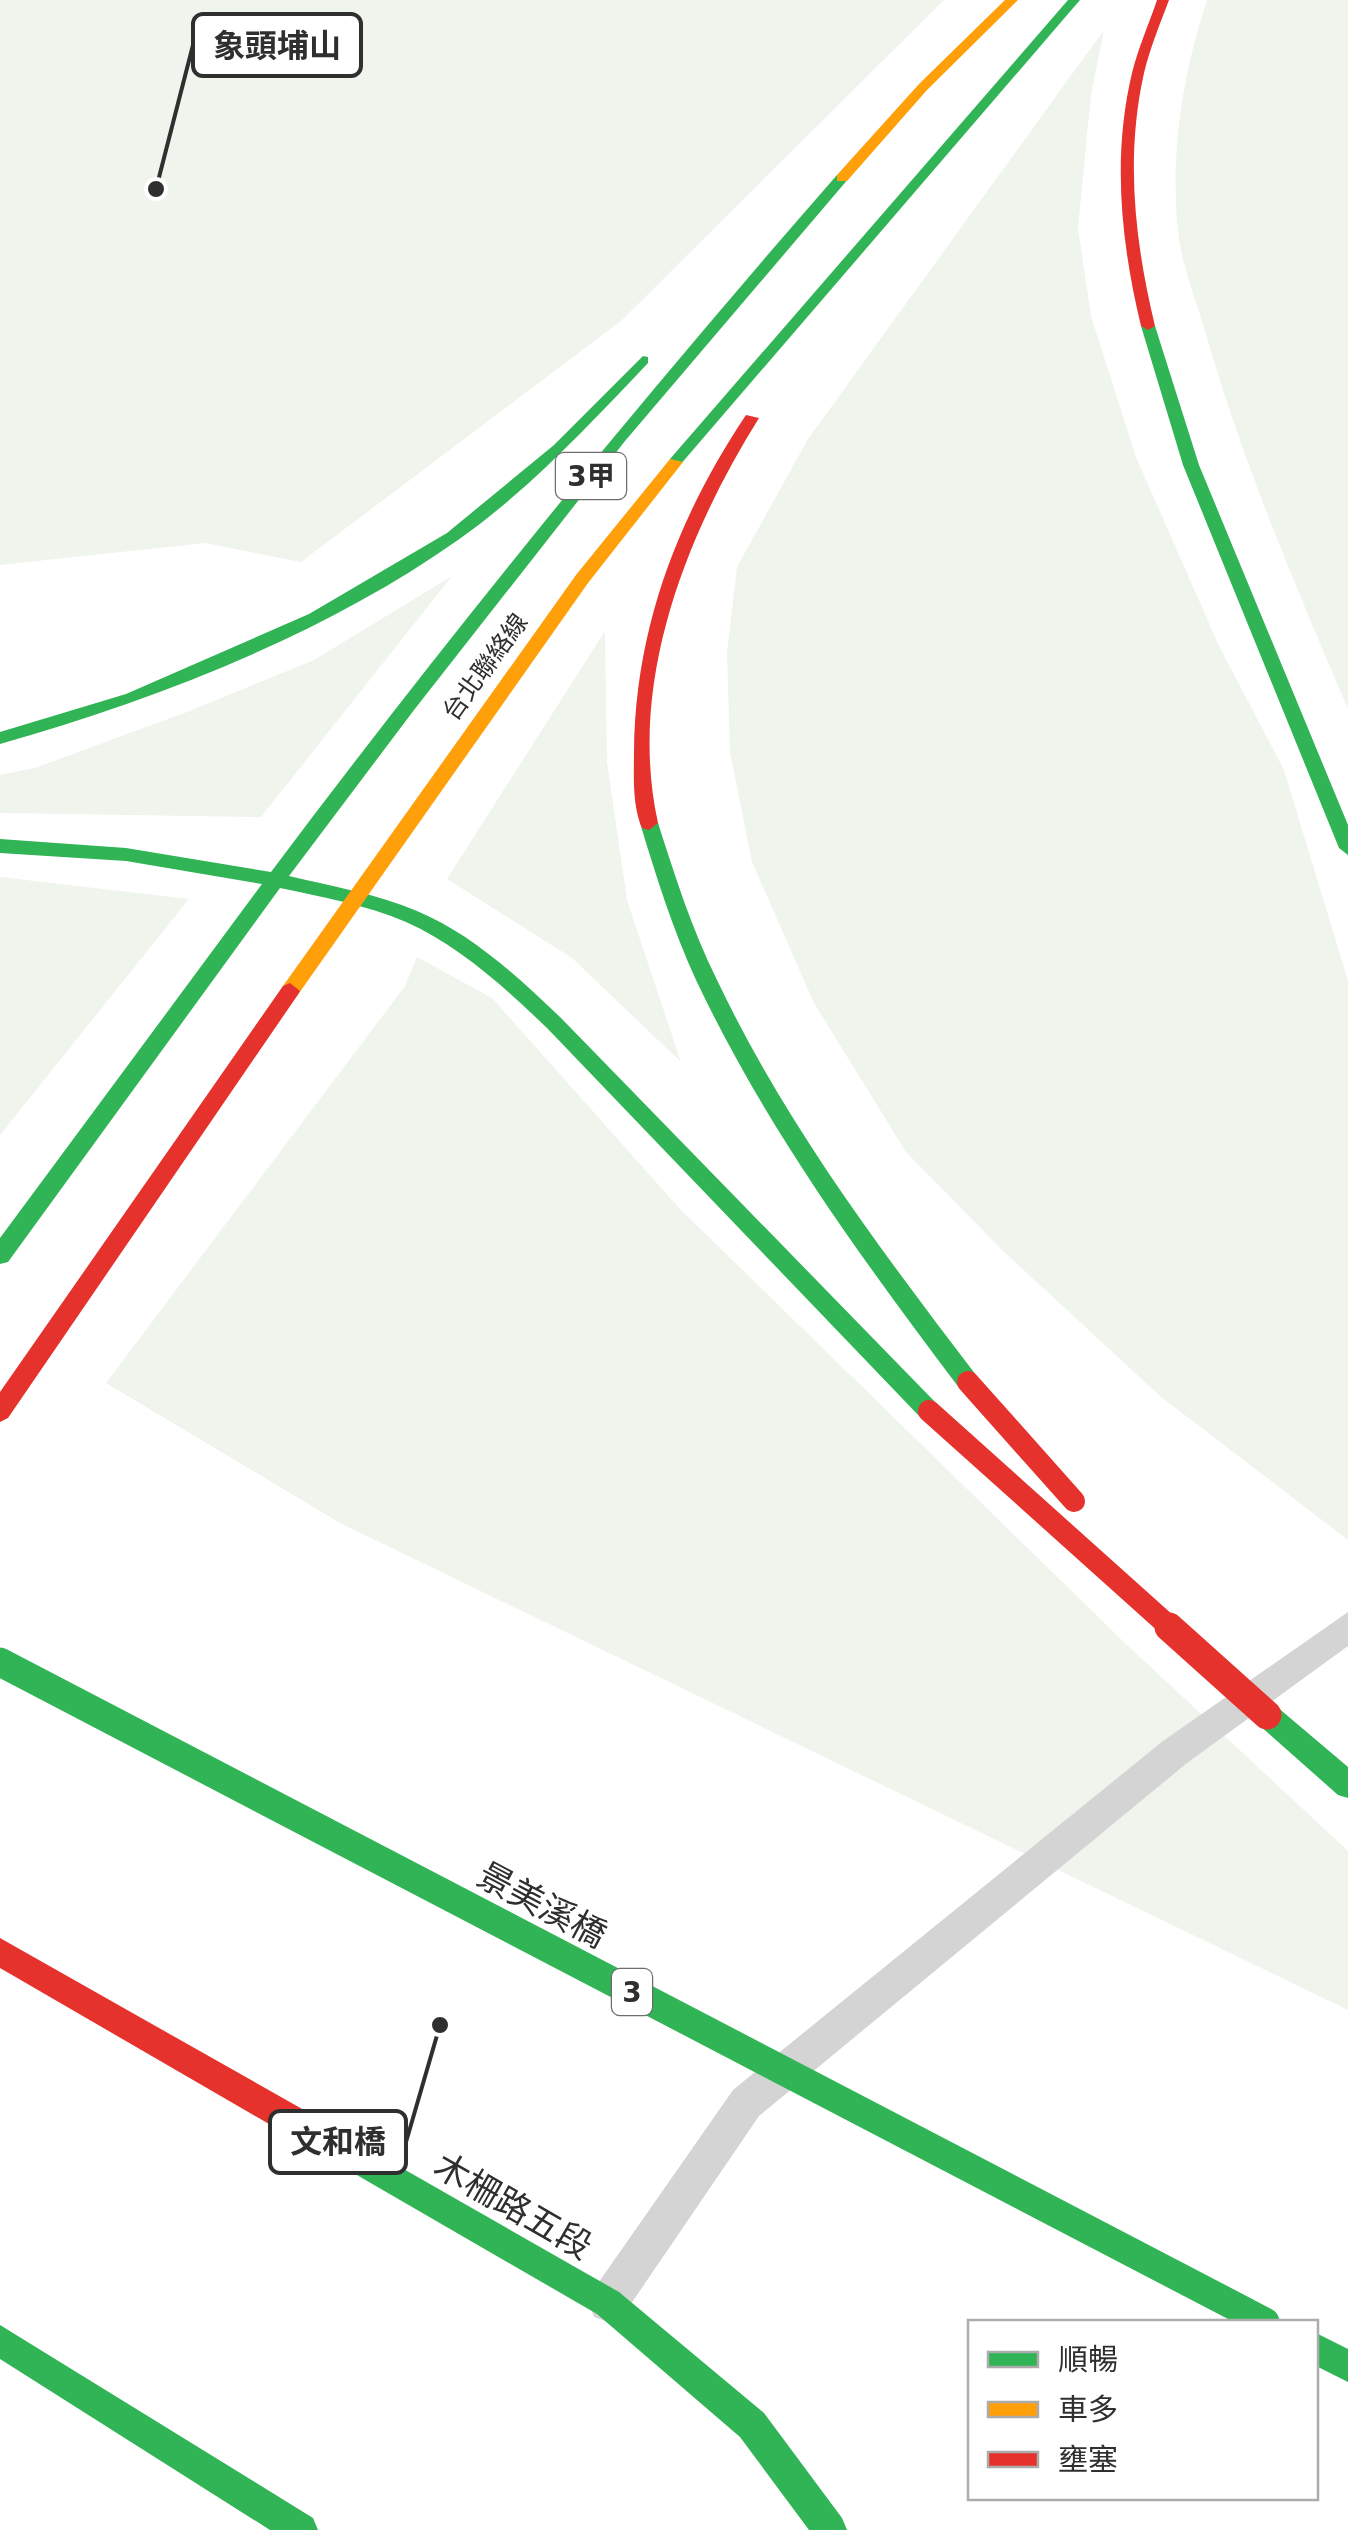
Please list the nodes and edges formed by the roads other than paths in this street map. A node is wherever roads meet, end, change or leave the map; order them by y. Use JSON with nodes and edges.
{"nodes":[{"id":1,"x":1012,"y":0,"type":"edge"},
{"id":2,"x":1074,"y":0,"type":"edge"},
{"id":3,"x":1163,"y":0,"type":"edge"},
{"id":4,"x":923,"y":87,"type":"junction"},
{"id":5,"x":960,"y":139,"type":"junction"},
{"id":6,"x":828,"y":158,"type":"dead end"},
{"id":7,"x":653,"y":348,"type":"dead end"},
{"id":8,"x":800,"y":351,"type":"dead end"},
{"id":9,"x":766,"y":398,"type":"dead end"},
{"id":10,"x":0,"y":738,"type":"edge"},
{"id":11,"x":0,"y":846,"type":"edge"},
{"id":12,"x":1348,"y":848,"type":"edge"},
{"id":13,"x":273,"y":876,"type":"junction"},
{"id":14,"x":352,"y":900,"type":"junction"},
{"id":15,"x":0,"y":1255,"type":"edge"},
{"id":16,"x":0,"y":1412,"type":"edge"},
{"id":17,"x":1085,"y":1512,"type":"dead end"},
{"id":18,"x":1111,"y":1541,"type":"dead end"},
{"id":19,"x":1348,"y":1627,"type":"edge"},
{"id":20,"x":0,"y":1662,"type":"edge"},
{"id":21,"x":1267,"y":1714,"type":"junction"},
{"id":22,"x":1348,"y":1785,"type":"edge"},
{"id":23,"x":0,"y":1952,"type":"edge"},
{"id":24,"x":608,"y":2303,"type":"junction"},
{"id":25,"x":1261,"y":2320,"type":"edge"},
{"id":26,"x":0,"y":2341,"type":"edge"},
{"id":27,"x":1318,"y":2350,"type":"edge"},
{"id":28,"x":1348,"y":2366,"type":"edge"},
{"id":29,"x":301,"y":2530,"type":"edge"},
{"id":30,"x":830,"y":2530,"type":"edge"}],
"edges":[{"from":1,"to":4,"type":"main road","name":"台北聯絡線","number":"3甲"},
{"from":2,"to":5,"type":"main road","name":"台北聯絡線","number":"3甲"},
{"from":3,"to":12,"type":"main road"},
{"from":4,"to":6,"type":"main road"},
{"from":4,"to":13,"type":"main road","name":"台北聯絡線","number":"3甲"},
{"from":5,"to":8,"type":"main road"},
{"from":5,"to":14,"type":"main road","name":"台北聯絡線","number":"3甲"},
{"from":7,"to":10,"type":"main road"},
{"from":9,"to":17,"type":"main road","bridge":true},
{"from":11,"to":13,"type":"main road"},
{"from":13,"to":14,"type":"main road"},
{"from":13,"to":15,"type":"main road","name":"台北聯絡線","number":"3甲"},
{"from":14,"to":16,"type":"main road","name":"台北聯絡線","number":"3甲"},
{"from":14,"to":21,"type":"main road","bridge":true},
{"from":18,"to":21,"type":"main road","bridge":true},
{"from":19,"to":24,"type":"lane"},
{"from":20,"to":25,"type":"main road","name":"景美溪橋","number":"3","bridge":true},
{"from":21,"to":22,"type":"main road"},
{"from":23,"to":24,"type":"main road","name":"木柵路五段"},
{"from":24,"to":30,"type":"main road","name":"木柵路五段"},
{"from":26,"to":29,"type":"main road"},
{"from":27,"to":28,"type":"main road"}]}
